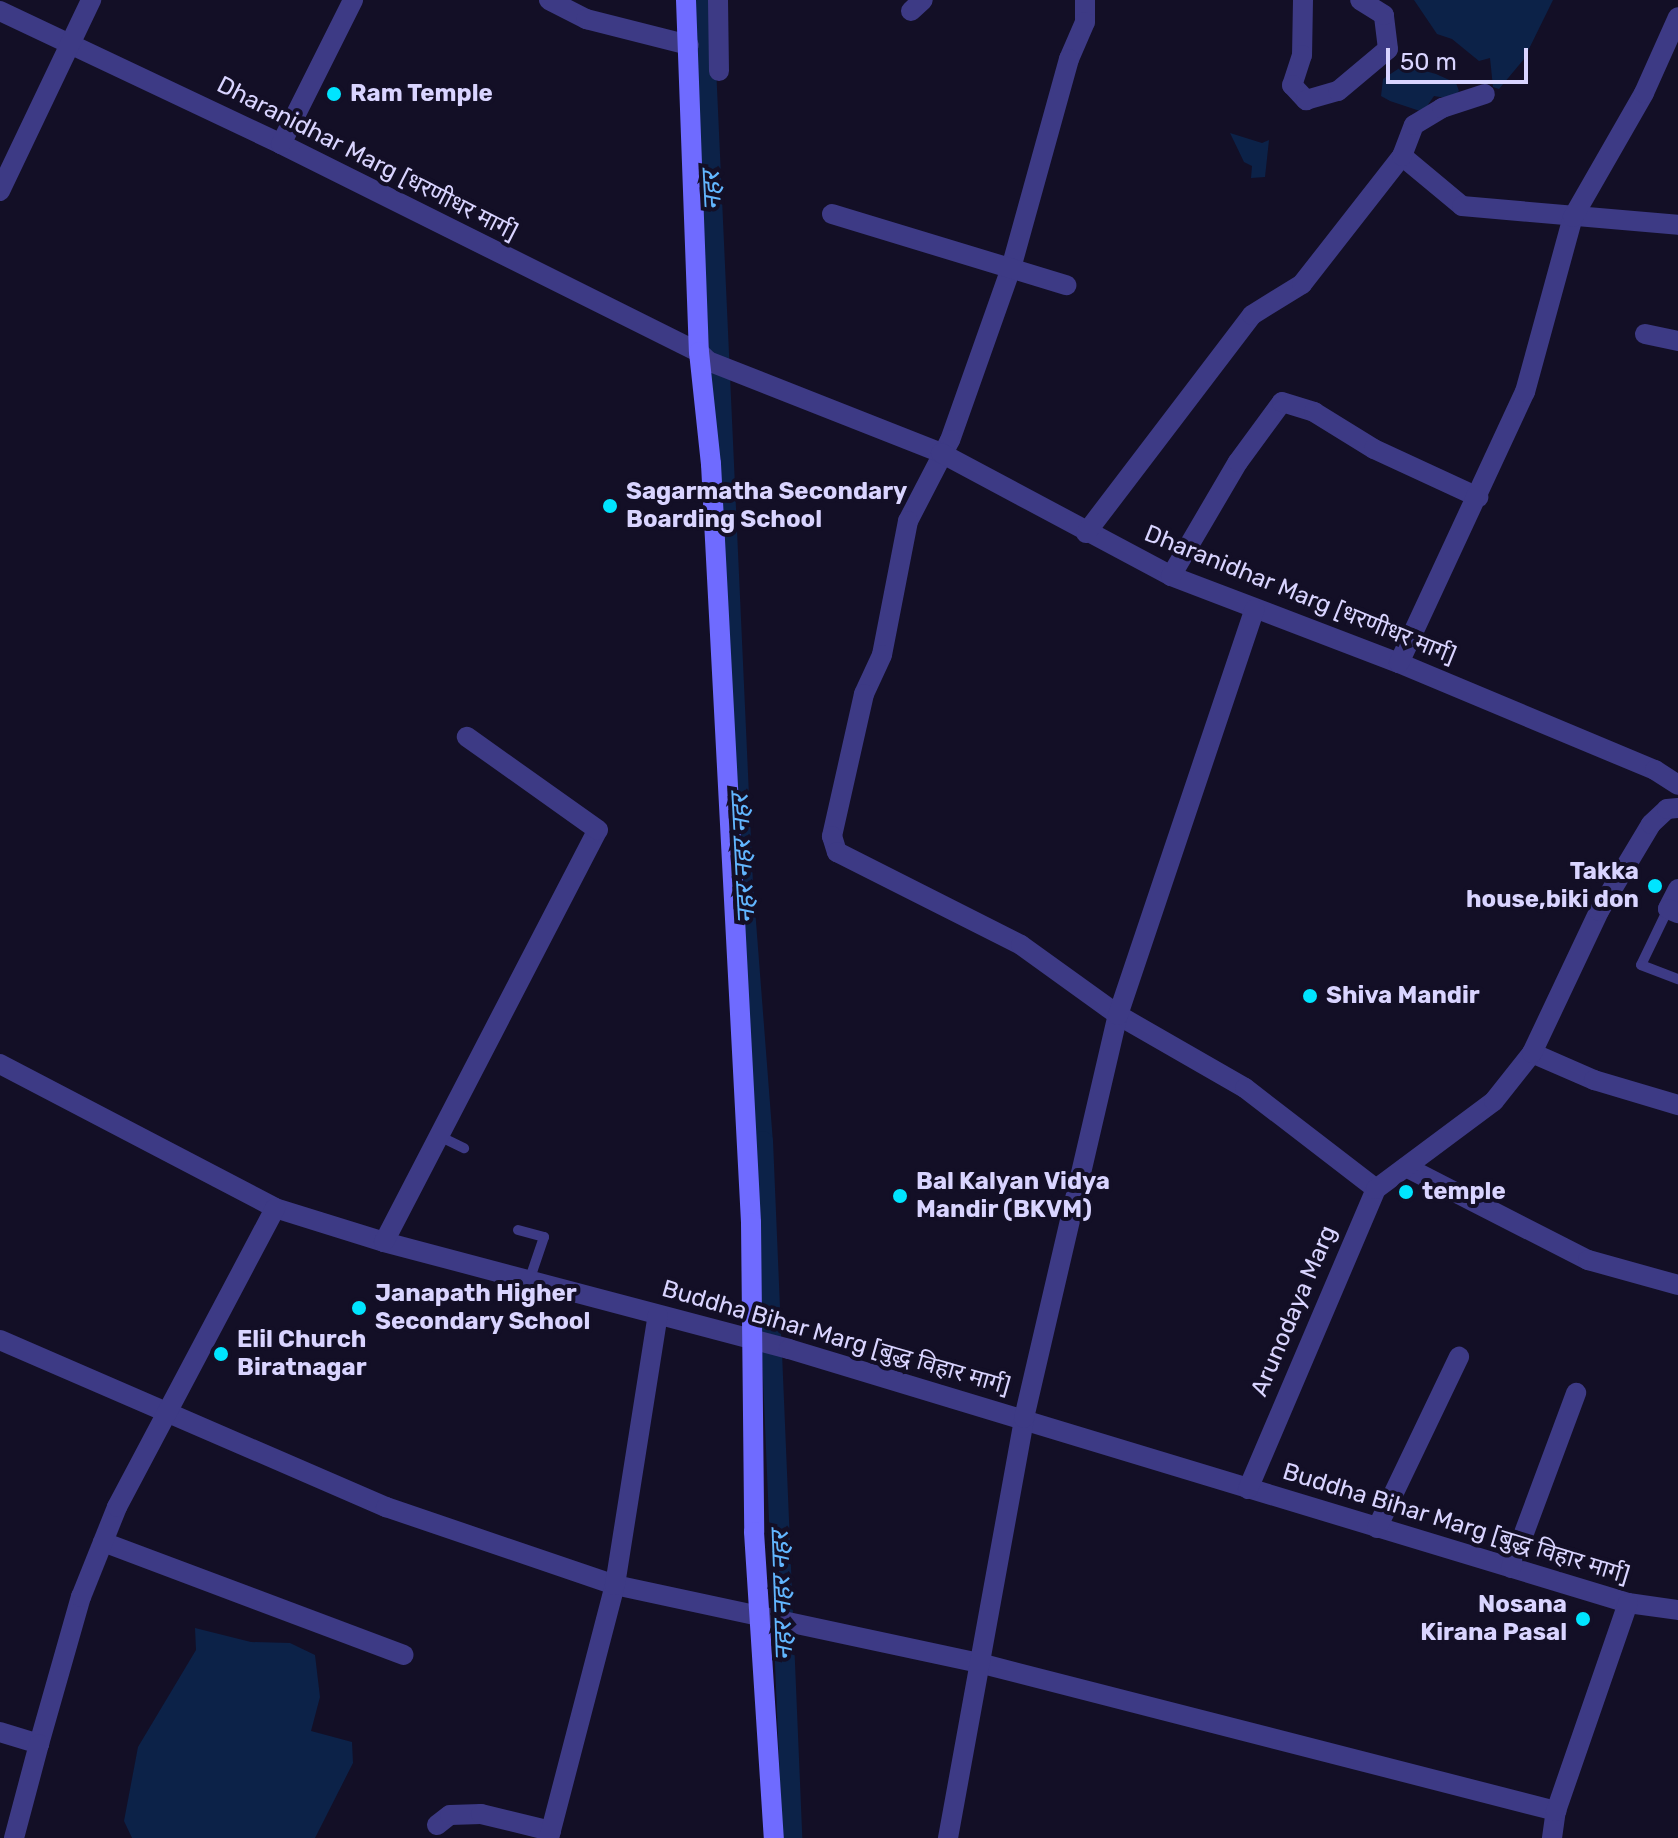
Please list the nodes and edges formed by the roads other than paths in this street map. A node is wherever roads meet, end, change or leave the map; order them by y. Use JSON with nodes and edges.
{"nodes":[{"id":1,"x":91,"y":0,"type":"edge"},
{"id":2,"x":353,"y":0,"type":"edge"},
{"id":3,"x":549,"y":0,"type":"edge"},
{"id":4,"x":686,"y":0,"type":"edge"},
{"id":5,"x":718,"y":0,"type":"edge"},
{"id":6,"x":1085,"y":0,"type":"edge"},
{"id":7,"x":1303,"y":0,"type":"edge"},
{"id":8,"x":1360,"y":0,"type":"edge"},
{"id":9,"x":0,"y":11,"type":"edge"},
{"id":10,"x":1678,"y":17,"type":"edge"},
{"id":11,"x":71,"y":42,"type":"junction"},
{"id":12,"x":689,"y":45,"type":"junction"},
{"id":13,"x":719,"y":71,"type":"dead end"},
{"id":14,"x":1485,"y":94,"type":"dead end"},
{"id":15,"x":281,"y":144,"type":"junction"},
{"id":16,"x":1402,"y":156,"type":"junction"},
{"id":17,"x":0,"y":191,"type":"edge"},
{"id":18,"x":832,"y":214,"type":"dead end"},
{"id":19,"x":1573,"y":217,"type":"junction"},
{"id":20,"x":1678,"y":225,"type":"edge"},
{"id":21,"x":1011,"y":268,"type":"junction"},
{"id":22,"x":1066,"y":285,"type":"dead end"},
{"id":23,"x":1645,"y":334,"type":"dead end"},
{"id":24,"x":1678,"y":341,"type":"edge"},
{"id":25,"x":703,"y":356,"type":"junction"},
{"id":26,"x":941,"y":453,"type":"junction"},
{"id":27,"x":1478,"y":497,"type":"junction"},
{"id":28,"x":1086,"y":533,"type":"junction"},
{"id":29,"x":1171,"y":576,"type":"junction"},
{"id":30,"x":1255,"y":609,"type":"junction"},
{"id":31,"x":1399,"y":663,"type":"junction"},
{"id":32,"x":467,"y":737,"type":"dead end"},
{"id":33,"x":1678,"y":785,"type":"edge"},
{"id":34,"x":1678,"y":808,"type":"edge"},
{"id":35,"x":1678,"y":889,"type":"edge"},
{"id":36,"x":1673,"y":911,"type":"edge"},
{"id":37,"x":1678,"y":979,"type":"edge"},
{"id":38,"x":1118,"y":1015,"type":"junction"},
{"id":39,"x":1532,"y":1053,"type":"junction"},
{"id":40,"x":0,"y":1064,"type":"edge"},
{"id":41,"x":1678,"y":1105,"type":"edge"},
{"id":42,"x":439,"y":1136,"type":"junction"},
{"id":43,"x":464,"y":1148,"type":"dead end"},
{"id":44,"x":1406,"y":1167,"type":"junction"},
{"id":45,"x":1376,"y":1189,"type":"junction"},
{"id":46,"x":275,"y":1208,"type":"junction"},
{"id":47,"x":518,"y":1230,"type":"dead end"},
{"id":48,"x":384,"y":1242,"type":"junction"},
{"id":49,"x":529,"y":1281,"type":"junction"},
{"id":50,"x":1678,"y":1285,"type":"edge"},
{"id":51,"x":658,"y":1315,"type":"junction"},
{"id":52,"x":752,"y":1339,"type":"junction"},
{"id":53,"x":0,"y":1340,"type":"edge"},
{"id":54,"x":1459,"y":1357,"type":"dead end"},
{"id":55,"x":1576,"y":1393,"type":"dead end"},
{"id":56,"x":166,"y":1408,"type":"junction"},
{"id":57,"x":1024,"y":1418,"type":"junction"},
{"id":58,"x":1248,"y":1489,"type":"junction"},
{"id":59,"x":1377,"y":1528,"type":"junction"},
{"id":60,"x":103,"y":1542,"type":"junction"},
{"id":61,"x":1511,"y":1568,"type":"junction"},
{"id":62,"x":615,"y":1585,"type":"junction"},
{"id":63,"x":1628,"y":1603,"type":"junction"},
{"id":64,"x":1678,"y":1610,"type":"edge"},
{"id":65,"x":764,"y":1621,"type":"junction"},
{"id":66,"x":403,"y":1655,"type":"dead end"},
{"id":67,"x":983,"y":1664,"type":"junction"},
{"id":68,"x":0,"y":1732,"type":"edge"},
{"id":69,"x":39,"y":1744,"type":"junction"},
{"id":70,"x":1556,"y":1811,"type":"junction"},
{"id":71,"x":435,"y":1831,"type":"edge"},
{"id":72,"x":550,"y":1834,"type":"edge"},
{"id":73,"x":14,"y":1838,"type":"edge"},
{"id":74,"x":774,"y":1838,"type":"edge"},
{"id":75,"x":948,"y":1838,"type":"edge"},
{"id":76,"x":1552,"y":1838,"type":"edge"}],
"edges":[{"from":1,"to":11,"type":"street"},
{"from":2,"to":15,"type":"street"},
{"from":3,"to":12,"type":"street"},
{"from":4,"to":12,"type":"street"},
{"from":5,"to":13,"type":"street"},
{"from":6,"to":21,"type":"street"},
{"from":7,"to":8,"type":"street"},
{"from":9,"to":11,"type":"street","name":"Dharanidhar Marg [धरणीधर मार्ग]"},
{"from":10,"to":19,"type":"street"},
{"from":11,"to":15,"type":"street","name":"Dharanidhar Marg [धरणीधर मार्ग]"},
{"from":11,"to":17,"type":"street"},
{"from":12,"to":25,"type":"street"},
{"from":14,"to":16,"type":"street"},
{"from":15,"to":25,"type":"street","name":"Dharanidhar Marg [धरणीधर मार्ग]"},
{"from":16,"to":19,"type":"street"},
{"from":16,"to":28,"type":"street"},
{"from":18,"to":21,"type":"street"},
{"from":19,"to":20,"type":"street"},
{"from":19,"to":27,"type":"street"},
{"from":21,"to":22,"type":"street"},
{"from":21,"to":26,"type":"street"},
{"from":23,"to":24,"type":"street"},
{"from":25,"to":26,"type":"street","name":"Dharanidhar Marg [धरणीधर मार्ग]"},
{"from":25,"to":52,"type":"street"},
{"from":26,"to":28,"type":"street","name":"Dharanidhar Marg [धरणीधर मार्ग]"},
{"from":26,"to":38,"type":"street"},
{"from":27,"to":29,"type":"street"},
{"from":27,"to":31,"type":"street"},
{"from":28,"to":29,"type":"street","name":"Dharanidhar Marg [धरणीधर मार्ग]"},
{"from":29,"to":30,"type":"street","name":"Dharanidhar Marg [धरणीधर मार्ग]"},
{"from":30,"to":31,"type":"street","name":"Dharanidhar Marg [धरणीधर मार्ग]"},
{"from":30,"to":38,"type":"street"},
{"from":31,"to":33,"type":"street","name":"Dharanidhar Marg [धरणीधर मार्ग]"},
{"from":32,"to":42,"type":"street"},
{"from":34,"to":39,"type":"street"},
{"from":35,"to":36,"type":"street"},
{"from":36,"to":37,"type":"lane"},
{"from":38,"to":45,"type":"street"},
{"from":38,"to":57,"type":"street"},
{"from":39,"to":41,"type":"street"},
{"from":39,"to":44,"type":"street"},
{"from":40,"to":46,"type":"street","name":"Buddha Bihar Marg [बुद्ध विहार मार्ग]"},
{"from":42,"to":43,"type":"lane"},
{"from":42,"to":48,"type":"street"},
{"from":44,"to":45,"type":"street"},
{"from":44,"to":50,"type":"street"},
{"from":45,"to":58,"type":"street","name":"Arunodaya Marg"},
{"from":46,"to":48,"type":"street","name":"Buddha Bihar Marg [बुद्ध विहार मार्ग]"},
{"from":46,"to":56,"type":"street"},
{"from":47,"to":49,"type":"lane"},
{"from":48,"to":49,"type":"street","name":"Buddha Bihar Marg [बुद्ध विहार मार्ग]"},
{"from":49,"to":51,"type":"street","name":"Buddha Bihar Marg [बुद्ध विहार मार्ग]"},
{"from":51,"to":52,"type":"street","name":"Buddha Bihar Marg [बुद्ध विहार मार्ग]"},
{"from":51,"to":62,"type":"street"},
{"from":52,"to":57,"type":"street","name":"Buddha Bihar Marg [बुद्ध विहार मार्ग]"},
{"from":52,"to":65,"type":"street"},
{"from":53,"to":56,"type":"street"},
{"from":54,"to":59,"type":"street"},
{"from":55,"to":61,"type":"street"},
{"from":56,"to":60,"type":"street"},
{"from":56,"to":62,"type":"street"},
{"from":57,"to":58,"type":"street","name":"Buddha Bihar Marg [बुद्ध विहार मार्ग]"},
{"from":57,"to":67,"type":"street"},
{"from":58,"to":59,"type":"street","name":"Buddha Bihar Marg [बुद्ध विहार मार्ग]"},
{"from":59,"to":61,"type":"street","name":"Buddha Bihar Marg [बुद्ध विहार मार्ग]"},
{"from":60,"to":66,"type":"street"},
{"from":60,"to":69,"type":"street"},
{"from":61,"to":63,"type":"street","name":"Buddha Bihar Marg [बुद्ध विहार मार्ग]"},
{"from":62,"to":65,"type":"street"},
{"from":62,"to":72,"type":"street"},
{"from":63,"to":64,"type":"street","name":"Buddha Bihar Marg [बुद्ध विहार मार्ग]"},
{"from":63,"to":70,"type":"street"},
{"from":65,"to":67,"type":"street"},
{"from":65,"to":74,"type":"street"},
{"from":67,"to":70,"type":"street"},
{"from":67,"to":75,"type":"street"},
{"from":68,"to":69,"type":"street"},
{"from":69,"to":73,"type":"street"},
{"from":70,"to":76,"type":"street"},
{"from":71,"to":72,"type":"street"}]}
